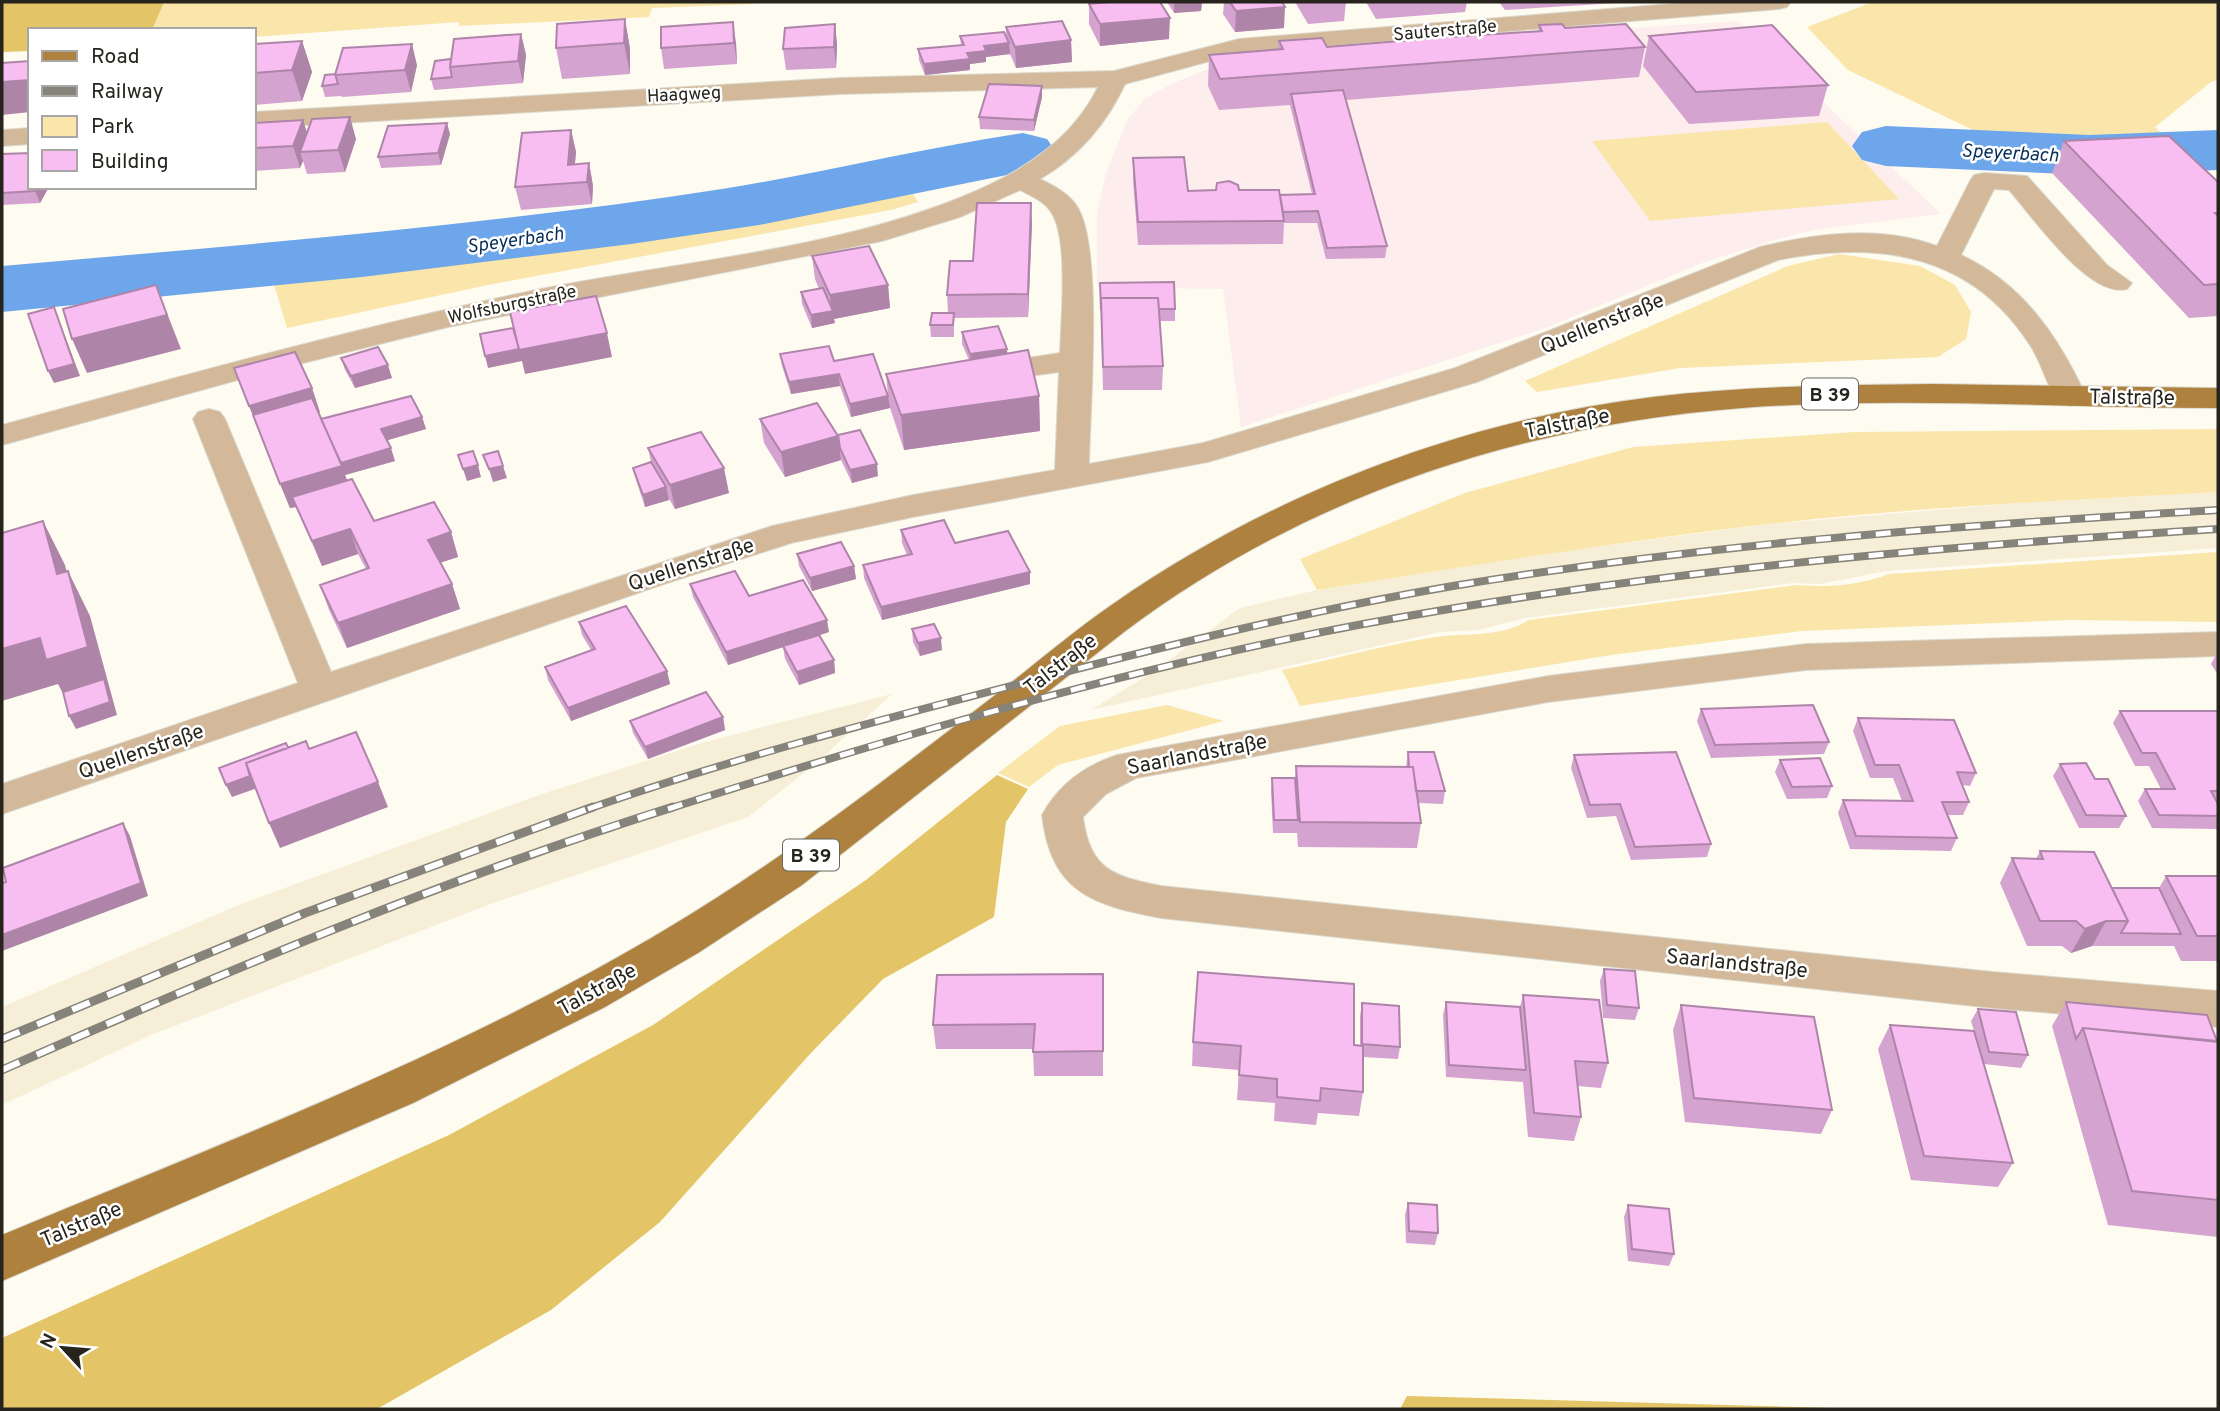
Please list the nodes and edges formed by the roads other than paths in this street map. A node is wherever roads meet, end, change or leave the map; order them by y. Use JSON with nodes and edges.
{"nodes":[{"id":1,"x":1779,"y":2,"type":"edge"},
{"id":2,"x":1115,"y":79,"type":"junction"},
{"id":3,"x":256,"y":120,"type":"edge"},
{"id":4,"x":28,"y":136,"type":"edge"},
{"id":5,"x":2,"y":138,"type":"edge"},
{"id":6,"x":1021,"y":180,"type":"junction"},
{"id":7,"x":1946,"y":257,"type":"junction"},
{"id":8,"x":2117,"y":283,"type":"dead end"},
{"id":9,"x":1073,"y":360,"type":"junction"},
{"id":10,"x":953,"y":378,"type":"edge"},
{"id":11,"x":2070,"y":396,"type":"junction"},
{"id":12,"x":2218,"y":398,"type":"edge"},
{"id":13,"x":209,"y":419,"type":"dead end"},
{"id":14,"x":2,"y":435,"type":"edge"},
{"id":15,"x":1072,"y":477,"type":"junction"},
{"id":16,"x":2218,"y":644,"type":"edge"},
{"id":17,"x":320,"y":690,"type":"junction"},
{"id":18,"x":2,"y":799,"type":"edge"},
{"id":19,"x":2218,"y":1009,"type":"edge"},
{"id":20,"x":2,"y":1258,"type":"edge"}],
"edges":[{"from":1,"to":2,"type":"street","name":"Sauterstraße"},
{"from":2,"to":3,"type":"street","name":"Haagweg"},
{"from":2,"to":6,"type":"street"},
{"from":4,"to":5,"type":"street"},
{"from":6,"to":9,"type":"street"},
{"from":6,"to":14,"type":"street","name":"Wolfsburgstraße"},
{"from":7,"to":8,"type":"street"},
{"from":7,"to":11,"type":"street","name":"Quellenstraße"},
{"from":7,"to":15,"type":"street","name":"Quellenstraße"},
{"from":9,"to":10,"type":"street"},
{"from":9,"to":15,"type":"street"},
{"from":11,"to":12,"type":"main road","name":"Talstraße","number":"B 39"},
{"from":11,"to":20,"type":"main road","name":"Talstraße","number":"B 39"},
{"from":13,"to":17,"type":"street"},
{"from":15,"to":17,"type":"street","name":"Quellenstraße"},
{"from":16,"to":19,"type":"street","name":"Saarlandstraße"},
{"from":17,"to":18,"type":"street","name":"Quellenstraße"}]}
